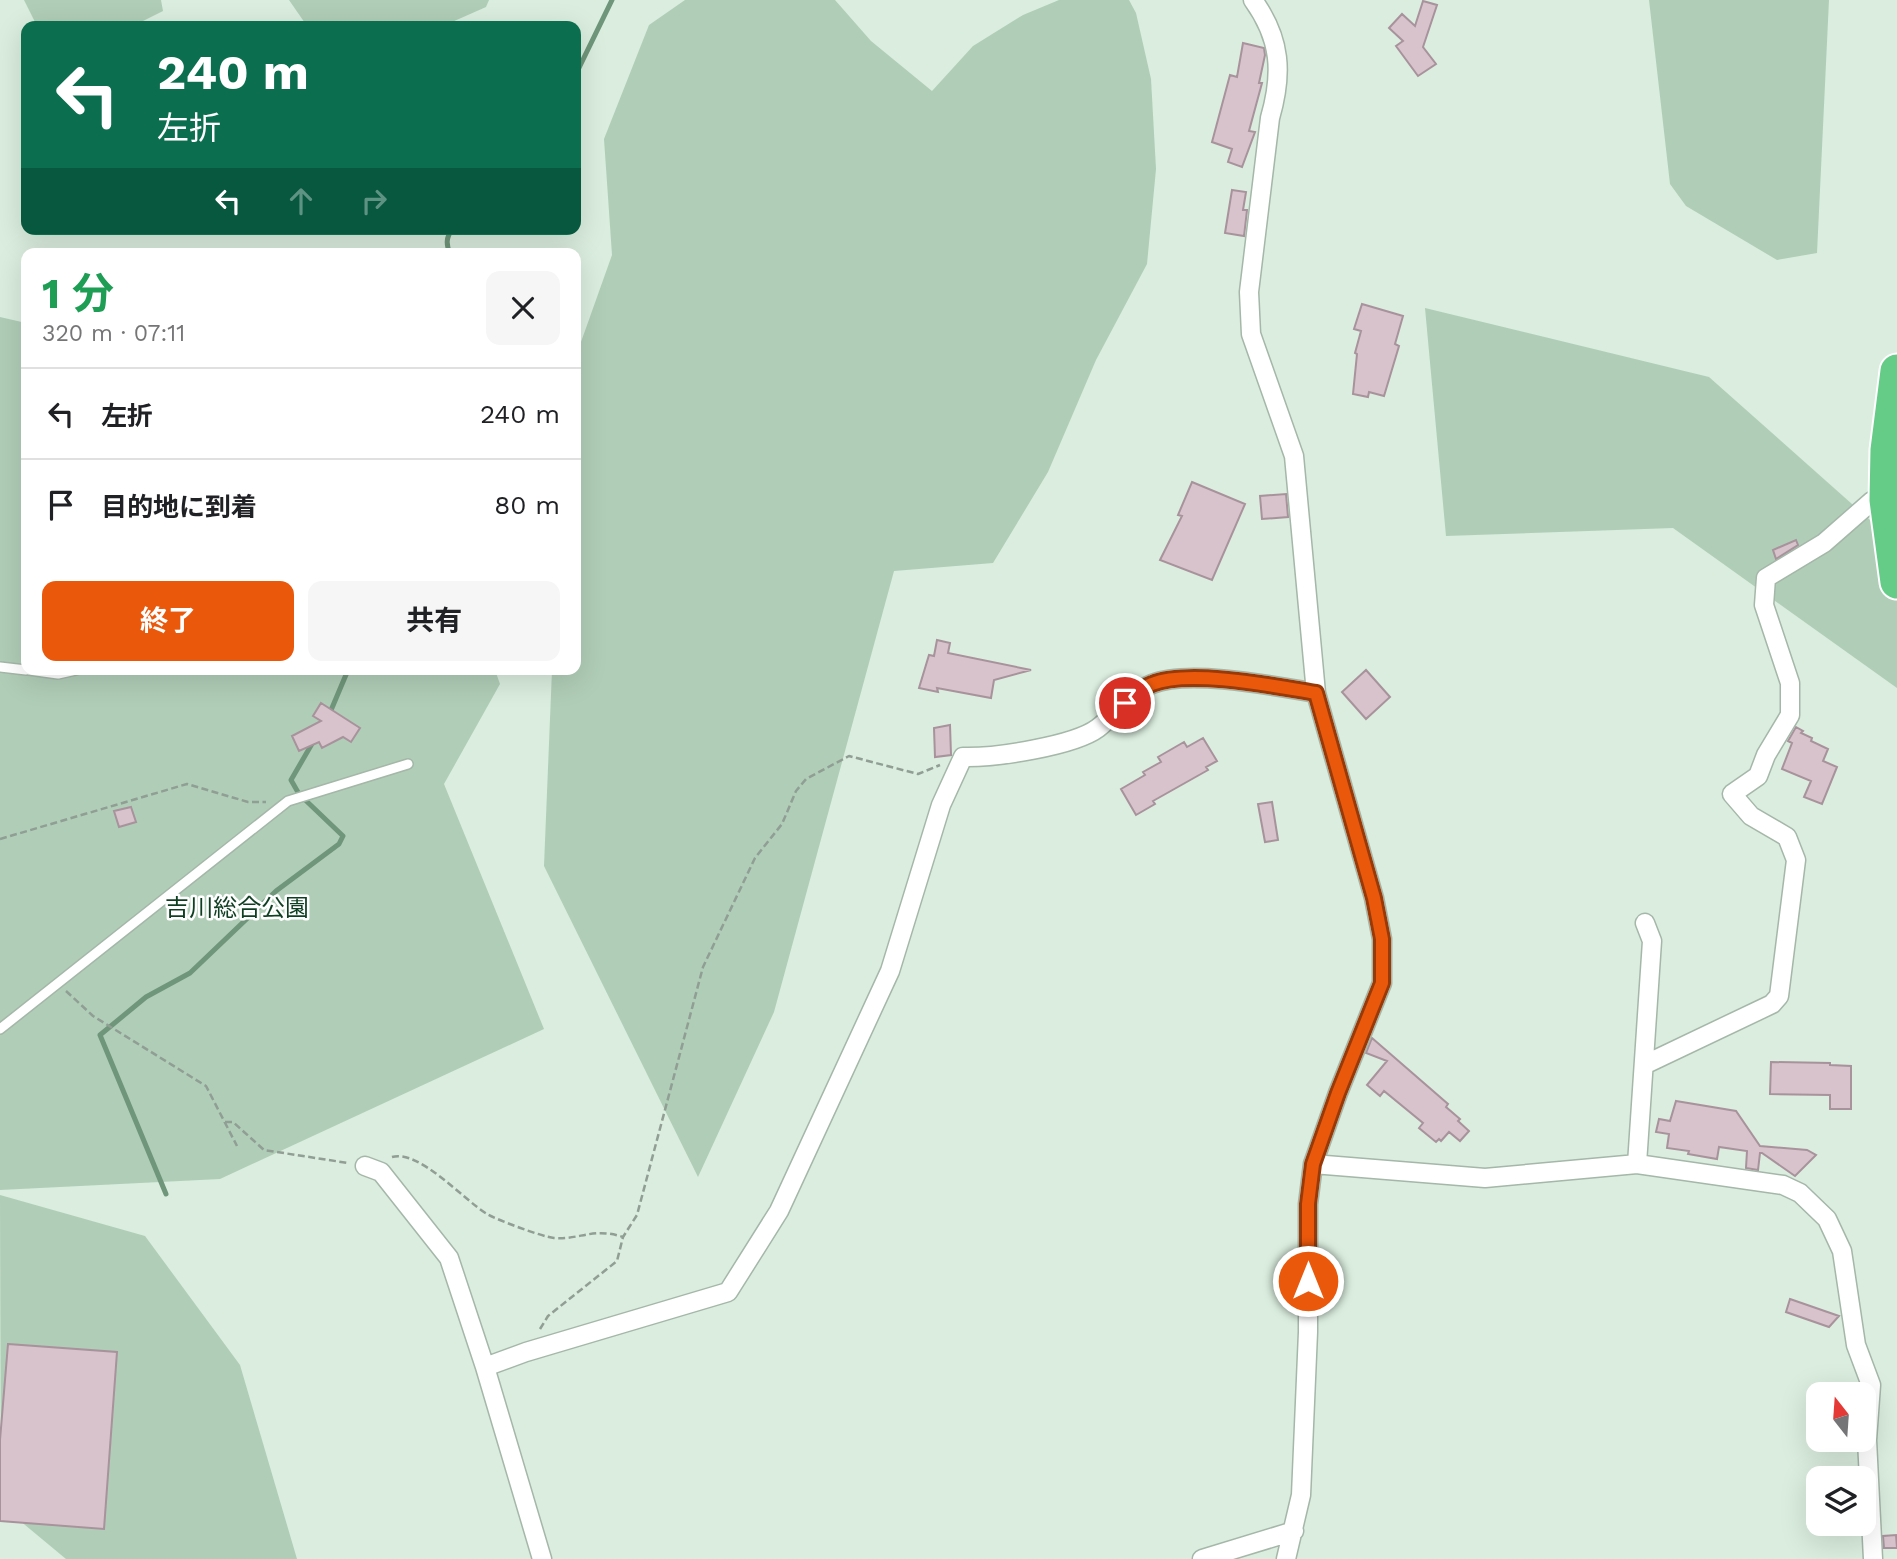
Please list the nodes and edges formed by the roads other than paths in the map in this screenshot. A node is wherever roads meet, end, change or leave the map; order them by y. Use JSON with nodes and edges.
{"nodes":[{"id":1,"x":1253,"y":0,"type":"edge"},
{"id":2,"x":1897,"y":371,"type":"edge"},
{"id":3,"x":1886,"y":500,"type":"junction"},
{"id":4,"x":1897,"y":582,"type":"edge"},
{"id":5,"x":0,"y":667,"type":"edge"},
{"id":6,"x":21,"y":669,"type":"edge"},
{"id":7,"x":1316,"y":693,"type":"junction"},
{"id":8,"x":408,"y":764,"type":"dead end"},
{"id":9,"x":1645,"y":923,"type":"dead end"},
{"id":10,"x":0,"y":1029,"type":"edge"},
{"id":11,"x":1644,"y":1065,"type":"junction"},
{"id":12,"x":1313,"y":1164,"type":"junction"},
{"id":13,"x":1637,"y":1164,"type":"junction"},
{"id":14,"x":365,"y":1166,"type":"road end"},
{"id":15,"x":485,"y":1367,"type":"junction"},
{"id":16,"x":1294,"y":1531,"type":"junction"},
{"id":17,"x":542,"y":1559,"type":"edge"},
{"id":18,"x":1202,"y":1559,"type":"edge"},
{"id":19,"x":1286,"y":1559,"type":"edge"},
{"id":20,"x":1873,"y":1559,"type":"edge"}],
"edges":[{"from":1,"to":7,"type":"street"},
{"from":2,"to":3,"type":"highway"},
{"from":3,"to":4,"type":"highway"},
{"from":3,"to":11,"type":"street"},
{"from":5,"to":6,"type":"lane"},
{"from":7,"to":12,"type":"street"},
{"from":7,"to":15,"type":"street"},
{"from":8,"to":10,"type":"lane"},
{"from":9,"to":11,"type":"street"},
{"from":11,"to":13,"type":"street"},
{"from":12,"to":13,"type":"street"},
{"from":12,"to":16,"type":"street"},
{"from":13,"to":20,"type":"street"},
{"from":14,"to":15,"type":"street"},
{"from":15,"to":17,"type":"street"},
{"from":16,"to":18,"type":"street"},
{"from":16,"to":19,"type":"street"}]}
